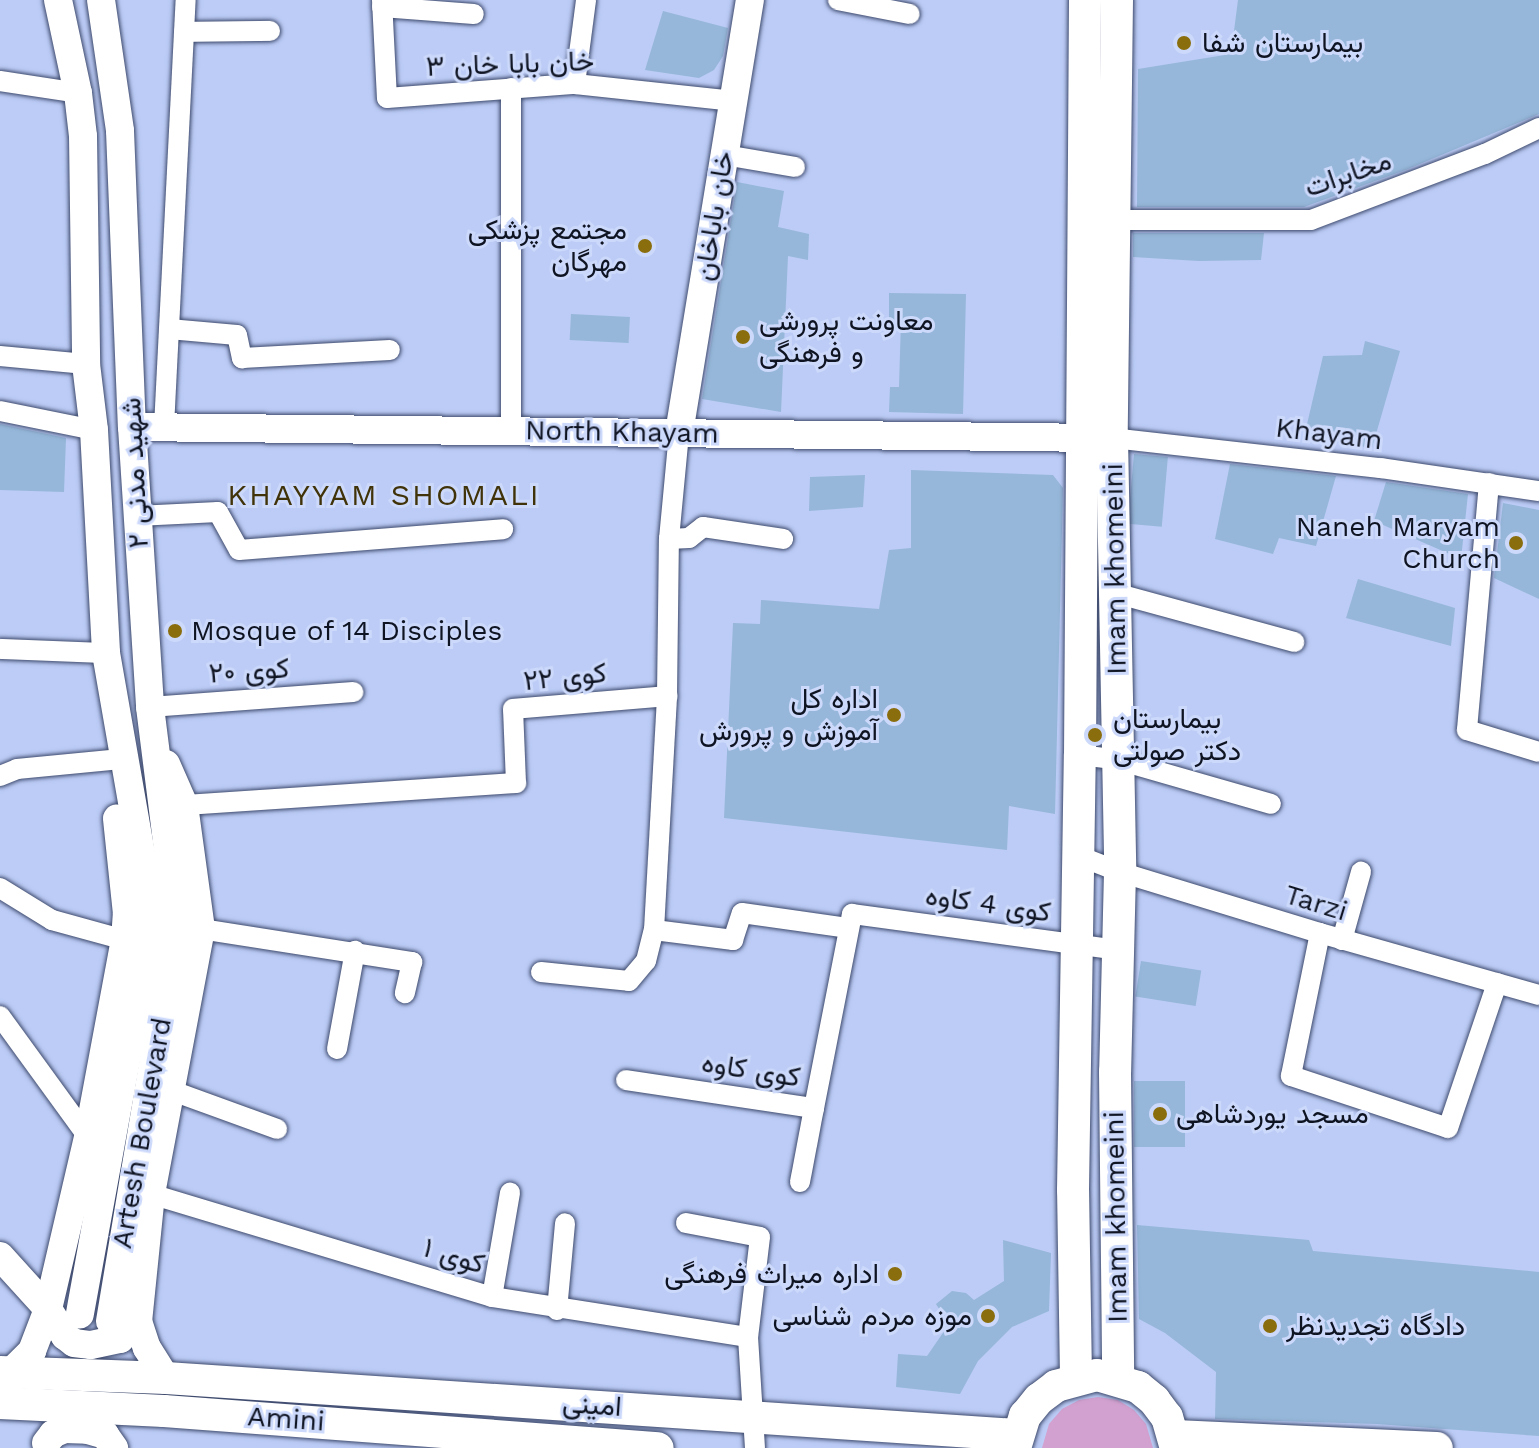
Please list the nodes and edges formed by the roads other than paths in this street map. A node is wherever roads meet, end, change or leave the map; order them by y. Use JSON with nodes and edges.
{"nodes":[{"id":1,"x":58,"y":0,"type":"edge"},
{"id":2,"x":101,"y":0,"type":"edge"},
{"id":3,"x":186,"y":0,"type":"edge"},
{"id":4,"x":586,"y":0,"type":"edge"},
{"id":5,"x":750,"y":0,"type":"edge"},
{"id":6,"x":838,"y":0,"type":"edge"},
{"id":7,"x":1085,"y":0,"type":"edge"},
{"id":8,"x":1117,"y":0,"type":"edge"},
{"id":9,"x":382,"y":3,"type":"edge"},
{"id":10,"x":474,"y":14,"type":"dead end"},
{"id":11,"x":910,"y":14,"type":"dead end"},
{"id":12,"x":270,"y":31,"type":"dead end"},
{"id":13,"x":184,"y":32,"type":"junction"},
{"id":14,"x":0,"y":81,"type":"edge"},
{"id":15,"x":575,"y":84,"type":"junction"},
{"id":16,"x":511,"y":88,"type":"junction"},
{"id":17,"x":78,"y":93,"type":"junction"},
{"id":18,"x":734,"y":101,"type":"junction"},
{"id":19,"x":1539,"y":128,"type":"edge"},
{"id":20,"x":725,"y":155,"type":"junction"},
{"id":21,"x":795,"y":167,"type":"dead end"},
{"id":22,"x":1117,"y":220,"type":"junction"},
{"id":23,"x":169,"y":329,"type":"junction"},
{"id":24,"x":390,"y":350,"type":"dead end"},
{"id":25,"x":0,"y":356,"type":"edge"},
{"id":26,"x":86,"y":364,"type":"junction"},
{"id":27,"x":0,"y":411,"type":"edge"},
{"id":28,"x":132,"y":427,"type":"junction"},
{"id":29,"x":164,"y":427,"type":"junction"},
{"id":30,"x":94,"y":430,"type":"junction"},
{"id":31,"x":511,"y":431,"type":"junction"},
{"id":32,"x":679,"y":433,"type":"junction"},
{"id":33,"x":1097,"y":438,"type":"junction"},
{"id":34,"x":1489,"y":483,"type":"junction"},
{"id":35,"x":1539,"y":491,"type":"edge"},
{"id":36,"x":137,"y":516,"type":"junction"},
{"id":37,"x":503,"y":529,"type":"dead end"},
{"id":38,"x":669,"y":539,"type":"junction"},
{"id":39,"x":783,"y":539,"type":"dead end"},
{"id":40,"x":1115,"y":593,"type":"junction"},
{"id":41,"x":1294,"y":642,"type":"dead end"},
{"id":42,"x":0,"y":649,"type":"edge"},
{"id":43,"x":106,"y":653,"type":"junction"},
{"id":44,"x":353,"y":692,"type":"dead end"},
{"id":45,"x":667,"y":696,"type":"junction"},
{"id":46,"x":150,"y":707,"type":"junction"},
{"id":47,"x":153,"y":737,"type":"junction"},
{"id":48,"x":116,"y":750,"type":"junction"},
{"id":49,"x":1539,"y":752,"type":"edge"},
{"id":50,"x":1080,"y":755,"type":"junction"},
{"id":51,"x":1118,"y":760,"type":"junction"},
{"id":52,"x":0,"y":776,"type":"edge"},
{"id":53,"x":1271,"y":804,"type":"dead end"},
{"id":54,"x":184,"y":805,"type":"junction"},
{"id":55,"x":1079,"y":856,"type":"junction"},
{"id":56,"x":1120,"y":872,"type":"junction"},
{"id":57,"x":1361,"y":872,"type":"dead end"},
{"id":58,"x":0,"y":888,"type":"edge"},
{"id":59,"x":851,"y":921,"type":"junction"},
{"id":60,"x":201,"y":929,"type":"junction"},
{"id":61,"x":654,"y":930,"type":"junction"},
{"id":62,"x":1320,"y":933,"type":"junction"},
{"id":63,"x":1342,"y":940,"type":"junction"},
{"id":64,"x":149,"y":942,"type":"junction"},
{"id":65,"x":1075,"y":944,"type":"junction"},
{"id":66,"x":1117,"y":950,"type":"junction"},
{"id":67,"x":355,"y":951,"type":"junction"},
{"id":68,"x":541,"y":972,"type":"dead end"},
{"id":69,"x":1497,"y":983,"type":"junction"},
{"id":70,"x":405,"y":993,"type":"dead end"},
{"id":71,"x":1539,"y":995,"type":"edge"},
{"id":72,"x":0,"y":1016,"type":"edge"},
{"id":73,"x":337,"y":1049,"type":"dead end"},
{"id":74,"x":626,"y":1080,"type":"dead end"},
{"id":75,"x":170,"y":1090,"type":"junction"},
{"id":76,"x":814,"y":1108,"type":"junction"},
{"id":77,"x":277,"y":1129,"type":"dead end"},
{"id":78,"x":88,"y":1137,"type":"junction"},
{"id":79,"x":800,"y":1182,"type":"dead end"},
{"id":80,"x":510,"y":1193,"type":"dead end"},
{"id":81,"x":151,"y":1194,"type":"junction"},
{"id":82,"x":565,"y":1223,"type":"dead end"},
{"id":83,"x":686,"y":1223,"type":"dead end"},
{"id":84,"x":0,"y":1256,"type":"edge"},
{"id":85,"x":492,"y":1297,"type":"junction"},
{"id":86,"x":48,"y":1309,"type":"junction"},
{"id":87,"x":557,"y":1310,"type":"junction"},
{"id":88,"x":80,"y":1315,"type":"dead end"},
{"id":89,"x":124,"y":1321,"type":"junction"},
{"id":90,"x":748,"y":1337,"type":"junction"},
{"id":91,"x":166,"y":1378,"type":"junction"},
{"id":92,"x":1076,"y":1378,"type":"junction"},
{"id":93,"x":1118,"y":1378,"type":"junction"},
{"id":94,"x":5,"y":1388,"type":"edge"},
{"id":95,"x":164,"y":1411,"type":"junction"},
{"id":96,"x":755,"y":1415,"type":"junction"},
{"id":97,"x":401,"y":1438,"type":"edge"},
{"id":98,"x":1016,"y":1442,"type":"edge"},
{"id":99,"x":1175,"y":1442,"type":"edge"},
{"id":100,"x":46,"y":1445,"type":"edge"},
{"id":101,"x":116,"y":1448,"type":"edge"},
{"id":102,"x":658,"y":1448,"type":"edge"},
{"id":103,"x":755,"y":1448,"type":"edge"},
{"id":104,"x":1437,"y":1448,"type":"edge"}],
"edges":[{"from":1,"to":17,"type":"main road","name":"شهید مدنی ۲"},
{"from":2,"to":28,"type":"main road","name":"شهید مدنی ۲"},
{"from":3,"to":13,"type":"street"},
{"from":4,"to":15,"type":"street"},
{"from":5,"to":18,"type":"main road","name":"خان باباخان"},
{"from":6,"to":11,"type":"street"},
{"from":7,"to":33,"type":"main road","name":"Imam khomeini"},
{"from":8,"to":22,"type":"main road","name":"Imam khomeini"},
{"from":9,"to":10,"type":"street"},
{"from":9,"to":16,"type":"street","name":"خان بابا خان ۳"},
{"from":12,"to":13,"type":"street"},
{"from":13,"to":23,"type":"street"},
{"from":14,"to":17,"type":"street"},
{"from":15,"to":16,"type":"street","name":"خان بابا خان ۳"},
{"from":15,"to":18,"type":"street","name":"خان بابا خان ۳"},
{"from":16,"to":31,"type":"street"},
{"from":17,"to":26,"type":"main road","name":"شهید مدنی ۲"},
{"from":18,"to":20,"type":"main road","name":"خان باباخان"},
{"from":19,"to":22,"type":"street","name":"مخابرات"},
{"from":20,"to":21,"type":"street"},
{"from":20,"to":32,"type":"main road","name":"خان باباخان"},
{"from":22,"to":33,"type":"main road","name":"Imam khomeini"},
{"from":23,"to":24,"type":"street"},
{"from":23,"to":29,"type":"street"},
{"from":25,"to":26,"type":"street"},
{"from":26,"to":30,"type":"main road","name":"شهید مدنی ۲"},
{"from":27,"to":30,"type":"street"},
{"from":28,"to":29,"type":"main road","name":"North Khayam"},
{"from":28,"to":36,"type":"main road","name":"شهید مدنی ۲"},
{"from":29,"to":31,"type":"main road","name":"North Khayam"},
{"from":30,"to":43,"type":"main road","name":"شهید مدنی ۲"},
{"from":31,"to":32,"type":"main road","name":"North Khayam"},
{"from":32,"to":33,"type":"main road","name":"North Khayam"},
{"from":32,"to":38,"type":"street"},
{"from":33,"to":34,"type":"street","name":"Khayam"},
{"from":33,"to":40,"type":"main road","name":"Imam khomeini"},
{"from":33,"to":50,"type":"main road","name":"Imam khomeini"},
{"from":34,"to":35,"type":"street","name":"Khayam"},
{"from":34,"to":49,"type":"street"},
{"from":36,"to":37,"type":"street"},
{"from":36,"to":46,"type":"main road","name":"شهید مدنی ۲"},
{"from":38,"to":39,"type":"street"},
{"from":38,"to":45,"type":"street"},
{"from":40,"to":41,"type":"street"},
{"from":40,"to":51,"type":"main road","name":"Imam khomeini"},
{"from":42,"to":43,"type":"street"},
{"from":43,"to":48,"type":"main road","name":"شهید مدنی ۲"},
{"from":44,"to":46,"type":"street","name":"کوی ۲۰"},
{"from":45,"to":54,"type":"street","name":"کوی ۲۲"},
{"from":45,"to":61,"type":"street"},
{"from":46,"to":47,"type":"main road","name":"شهید مدنی ۲"},
{"from":47,"to":54,"type":"main road"},
{"from":47,"to":64,"type":"main road","name":"شهید مدنی ۲"},
{"from":48,"to":52,"type":"street"},
{"from":48,"to":64,"type":"main road","name":"شهید مدنی ۲"},
{"from":50,"to":51,"type":"street"},
{"from":50,"to":55,"type":"main road","name":"Imam khomeini"},
{"from":51,"to":53,"type":"street"},
{"from":51,"to":56,"type":"main road","name":"Imam khomeini"},
{"from":54,"to":60,"type":"main road"},
{"from":55,"to":56,"type":"street","name":"Tarzi"},
{"from":55,"to":65,"type":"main road","name":"Imam khomeini"},
{"from":56,"to":62,"type":"street","name":"Tarzi"},
{"from":56,"to":66,"type":"main road","name":"Imam khomeini"},
{"from":57,"to":63,"type":"street"},
{"from":58,"to":64,"type":"street"},
{"from":59,"to":61,"type":"street","name":"کوی 4 کاوه"},
{"from":59,"to":65,"type":"street","name":"کوی 4 کاوه"},
{"from":59,"to":76,"type":"street","name":"کوی کاوه"},
{"from":60,"to":67,"type":"street"},
{"from":60,"to":75,"type":"main road"},
{"from":61,"to":68,"type":"street"},
{"from":62,"to":63,"type":"street","name":"Tarzi"},
{"from":62,"to":69,"type":"street"},
{"from":63,"to":69,"type":"street","name":"Tarzi"},
{"from":64,"to":78,"type":"main road"},
{"from":64,"to":88,"type":"main road","name":"Artesh Boulevard"},
{"from":64,"to":89,"type":"main road","name":"Artesh Boulevard"},
{"from":65,"to":66,"type":"street","name":"کوی 4 کاوه"},
{"from":65,"to":92,"type":"main road","name":"Imam khomeini"},
{"from":66,"to":93,"type":"main road","name":"Imam khomeini"},
{"from":67,"to":70,"type":"street"},
{"from":67,"to":73,"type":"street"},
{"from":69,"to":71,"type":"street","name":"Tarzi"},
{"from":72,"to":78,"type":"street"},
{"from":74,"to":76,"type":"street","name":"کوی کاوه"},
{"from":75,"to":77,"type":"street"},
{"from":75,"to":81,"type":"main road"},
{"from":76,"to":79,"type":"street"},
{"from":78,"to":86,"type":"main road"},
{"from":80,"to":85,"type":"street"},
{"from":81,"to":85,"type":"street","name":"کوی ۱"},
{"from":81,"to":89,"type":"main road"},
{"from":82,"to":87,"type":"street"},
{"from":83,"to":90,"type":"street"},
{"from":84,"to":86,"type":"main road"},
{"from":85,"to":87,"type":"street","name":"کوی ۱"},
{"from":86,"to":89,"type":"main road"},
{"from":86,"to":94,"type":"main road"},
{"from":87,"to":90,"type":"street","name":"کوی ۱"},
{"from":89,"to":91,"type":"main road"},
{"from":90,"to":96,"type":"street"},
{"from":91,"to":94,"type":"main road","name":"امینی"},
{"from":91,"to":96,"type":"main road","name":"امینی"},
{"from":92,"to":93,"type":"main road"},
{"from":92,"to":98,"type":"main road"},
{"from":93,"to":99,"type":"main road"},
{"from":94,"to":95,"type":"main road","name":"Amini"},
{"from":94,"to":100,"type":"main road"},
{"from":95,"to":97,"type":"main road","name":"Amini"},
{"from":95,"to":101,"type":"main road"},
{"from":96,"to":98,"type":"main road","name":"امینی"},
{"from":96,"to":103,"type":"street"},
{"from":97,"to":102,"type":"main road","name":"Amini"},
{"from":99,"to":104,"type":"main road"},
{"from":100,"to":101,"type":"main road"}]}
